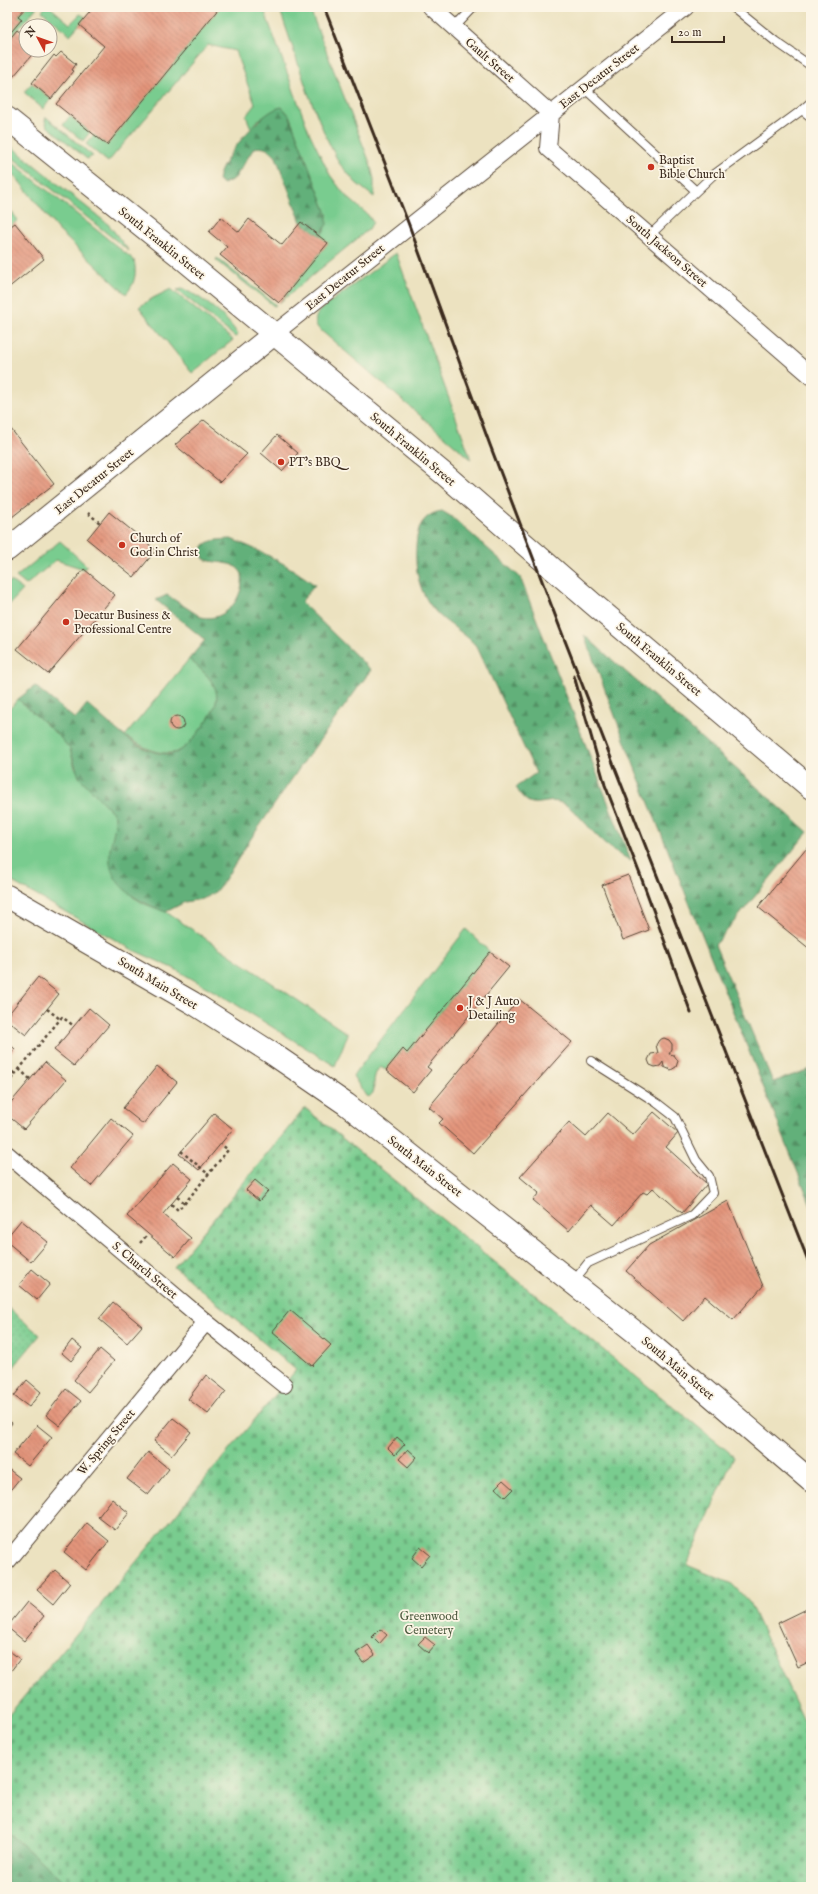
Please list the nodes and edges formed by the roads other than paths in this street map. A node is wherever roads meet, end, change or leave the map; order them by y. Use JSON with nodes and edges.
{"nodes":[{"id":1,"x":431,"y":7,"type":"edge"},
{"id":2,"x":474,"y":7,"type":"edge"},
{"id":3,"x":686,"y":7,"type":"edge"},
{"id":4,"x":733,"y":7,"type":"edge"},
{"id":5,"x":454,"y":28,"type":"junction"},
{"id":6,"x":811,"y":66,"type":"edge"},
{"id":7,"x":584,"y":88,"type":"junction"},
{"id":8,"x":811,"y":102,"type":"edge"},
{"id":9,"x":802,"y":110,"type":"junction"},
{"id":10,"x":551,"y":114,"type":"junction"},
{"id":11,"x":7,"y":118,"type":"edge"},
{"id":12,"x":811,"y":118,"type":"edge"},
{"id":13,"x":696,"y":191,"type":"junction"},
{"id":14,"x":650,"y":236,"type":"junction"},
{"id":15,"x":274,"y":334,"type":"junction"},
{"id":16,"x":811,"y":376,"type":"edge"},
{"id":17,"x":7,"y":550,"type":"edge"},
{"id":18,"x":811,"y":788,"type":"edge"},
{"id":19,"x":7,"y":896,"type":"edge"},
{"id":20,"x":591,"y":1061,"type":"dead end"},
{"id":21,"x":7,"y":1154,"type":"edge"},
{"id":22,"x":573,"y":1282,"type":"junction"},
{"id":23,"x":206,"y":1322,"type":"junction"},
{"id":24,"x":284,"y":1385,"type":"dead end"},
{"id":25,"x":811,"y":1481,"type":"edge"},
{"id":26,"x":7,"y":1562,"type":"edge"}],
"edges":[{"from":1,"to":5,"type":"street","name":"Gault Street"},
{"from":2,"to":5,"type":"lane"},
{"from":3,"to":7,"type":"street","name":"East Decatur Street"},
{"from":4,"to":6,"type":"lane"},
{"from":5,"to":10,"type":"street","name":"Gault Street"},
{"from":7,"to":10,"type":"street","name":"East Decatur Street"},
{"from":7,"to":13,"type":"lane"},
{"from":8,"to":9,"type":"lane"},
{"from":9,"to":12,"type":"lane"},
{"from":9,"to":13,"type":"lane"},
{"from":10,"to":14,"type":"street","name":"South Jackson Street"},
{"from":10,"to":15,"type":"street","name":"East Decatur Street"},
{"from":11,"to":15,"type":"main road","name":"South Franklin Street"},
{"from":13,"to":14,"type":"lane"},
{"from":14,"to":16,"type":"street","name":"South Jackson Street"},
{"from":15,"to":17,"type":"main road","name":"East Decatur Street"},
{"from":15,"to":18,"type":"main road","name":"South Franklin Street"},
{"from":19,"to":22,"type":"main road","name":"South Main Street"},
{"from":20,"to":22,"type":"lane"},
{"from":21,"to":23,"type":"street","name":"S. Church Street"},
{"from":22,"to":25,"type":"main road","name":"South Main Street"},
{"from":23,"to":24,"type":"street","name":"S. Church Street"},
{"from":23,"to":26,"type":"street","name":"W. Spring Street"}]}
